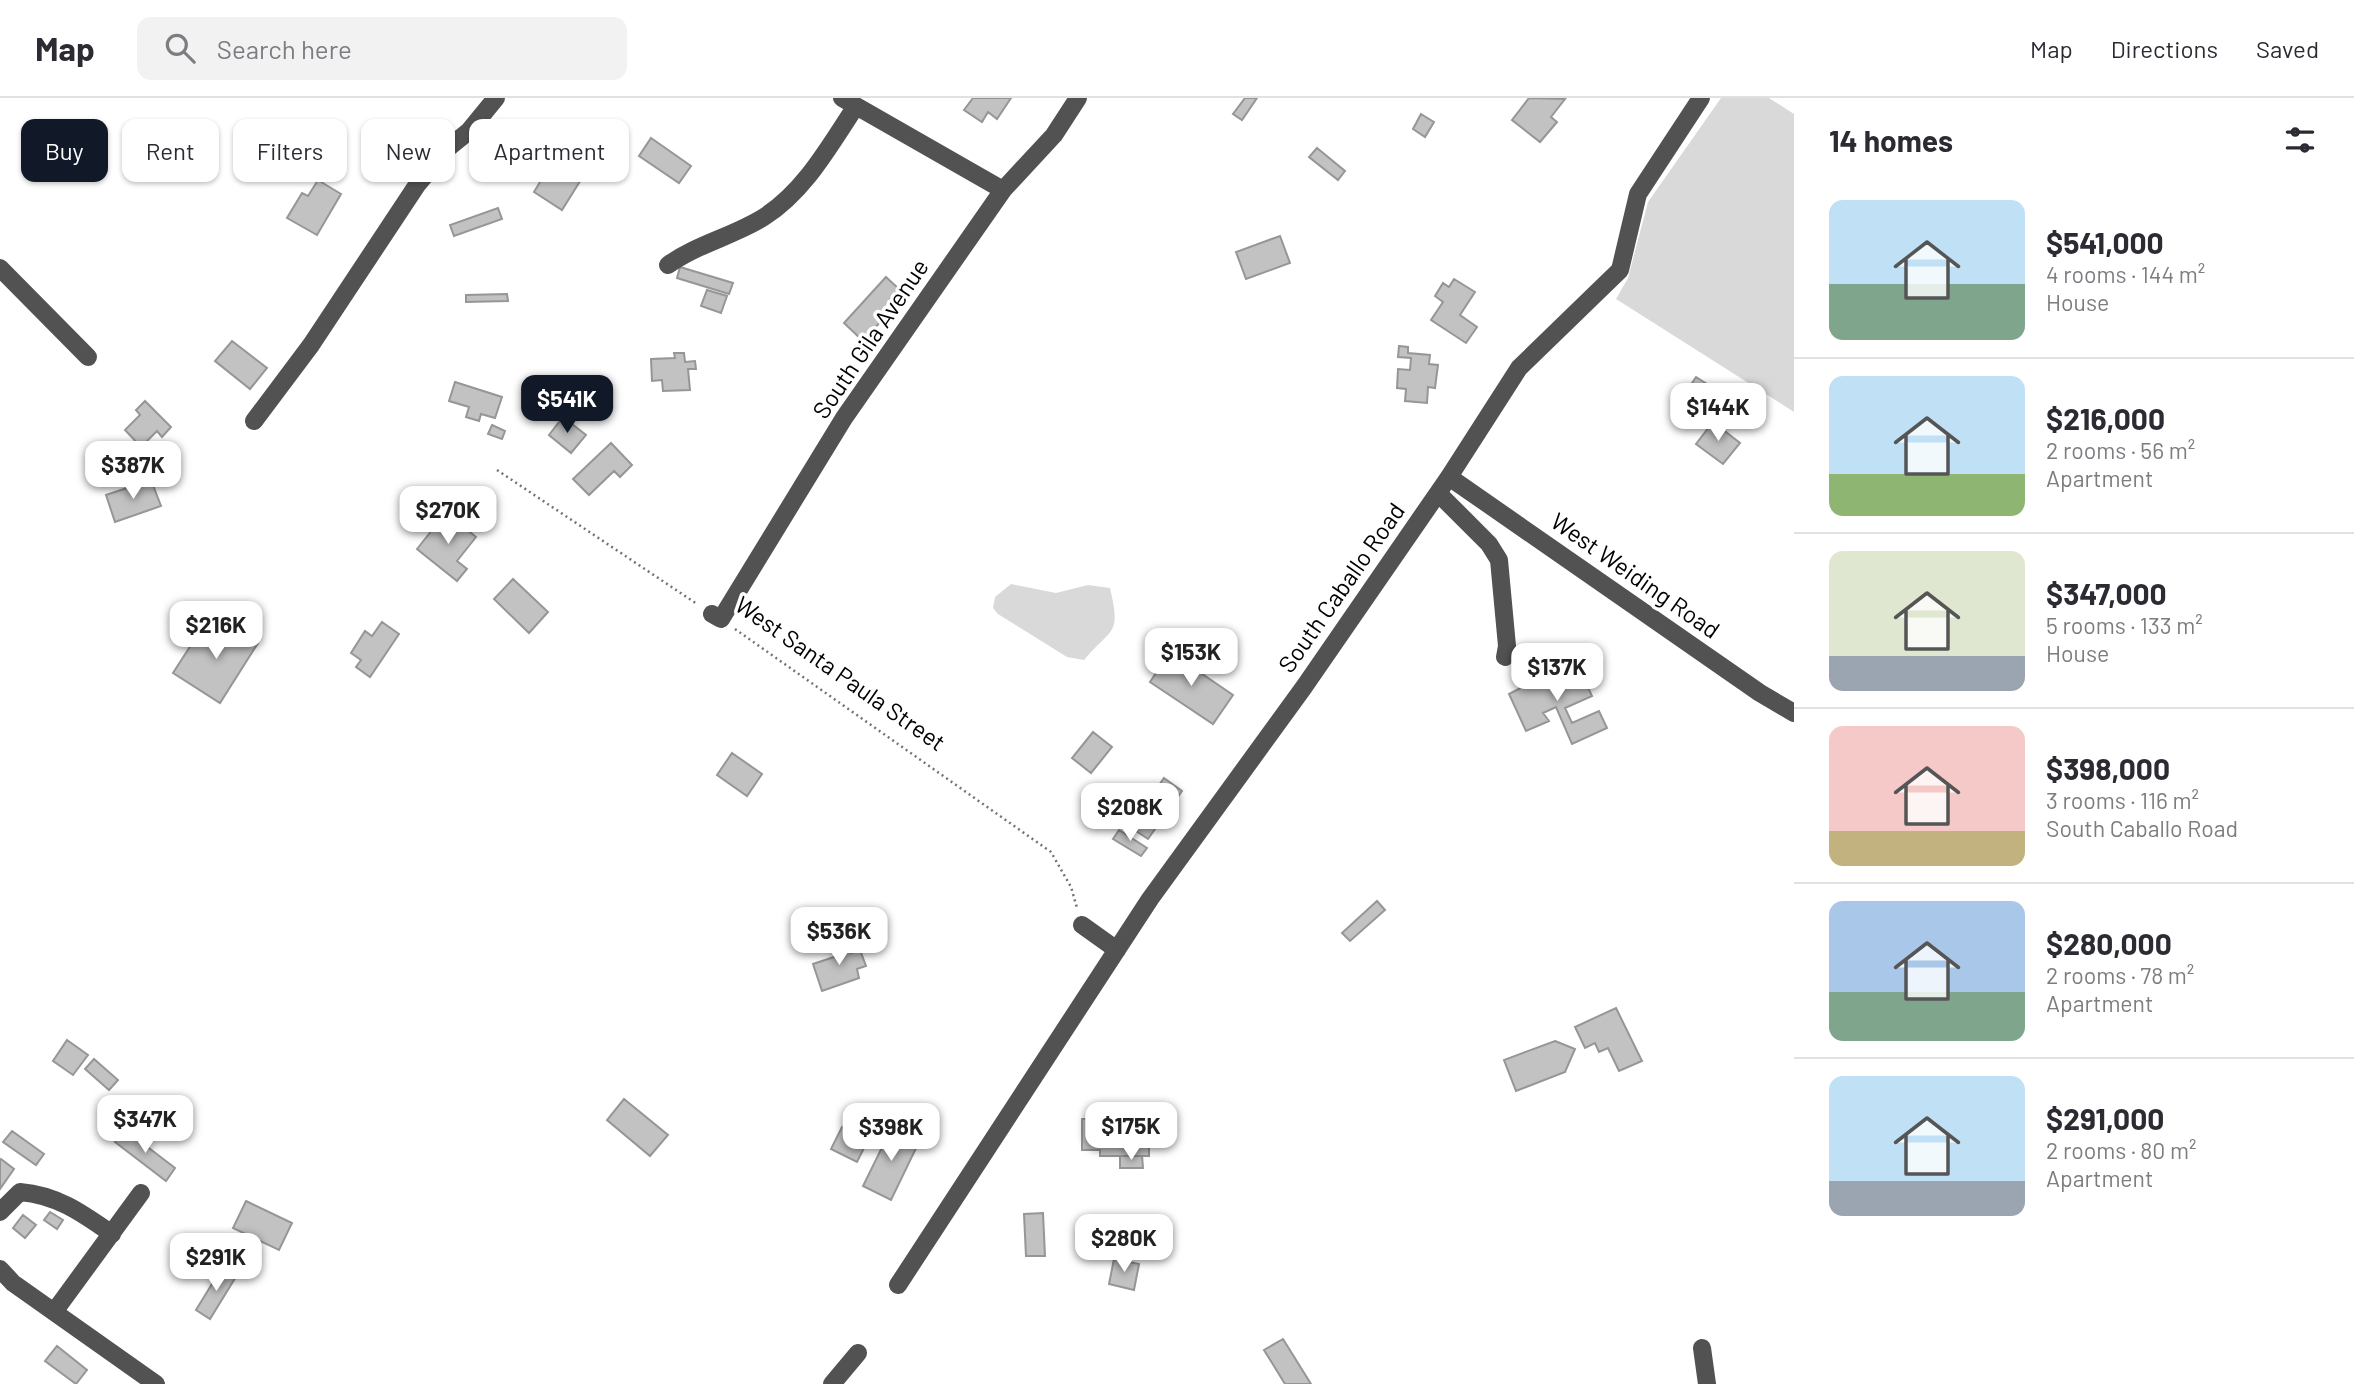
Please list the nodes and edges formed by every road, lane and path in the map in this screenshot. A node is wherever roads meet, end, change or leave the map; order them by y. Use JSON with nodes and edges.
{"nodes":[{"id":1,"x":496,"y":98,"type":"edge"},
{"id":2,"x":1078,"y":98,"type":"edge"},
{"id":3,"x":1701,"y":98,"type":"edge"},
{"id":4,"x":849,"y":102,"type":"edge"},
{"id":5,"x":1003,"y":190,"type":"junction"},
{"id":6,"x":668,"y":265,"type":"dead end"},
{"id":7,"x":0,"y":268,"type":"edge"},
{"id":8,"x":88,"y":357,"type":"dead end"},
{"id":9,"x":254,"y":421,"type":"dead end"},
{"id":10,"x":496,"y":470,"type":"dead end"},
{"id":11,"x":1449,"y":477,"type":"junction"},
{"id":12,"x":1438,"y":493,"type":"junction"},
{"id":13,"x":717,"y":617,"type":"junction"},
{"id":14,"x":1504,"y":657,"type":"dead end"},
{"id":15,"x":1794,"y":713,"type":"edge"},
{"id":16,"x":1082,"y":925,"type":"joint"},
{"id":17,"x":1117,"y":950,"type":"junction"},
{"id":18,"x":141,"y":1193,"type":"dead end"},
{"id":19,"x":0,"y":1212,"type":"edge"},
{"id":20,"x":111,"y":1234,"type":"junction"},
{"id":21,"x":0,"y":1269,"type":"edge"},
{"id":22,"x":898,"y":1285,"type":"dead end"},
{"id":23,"x":54,"y":1312,"type":"junction"},
{"id":24,"x":1702,"y":1348,"type":"dead end"},
{"id":25,"x":858,"y":1353,"type":"dead end"},
{"id":26,"x":156,"y":1384,"type":"edge"},
{"id":27,"x":832,"y":1384,"type":"edge"},
{"id":28,"x":1707,"y":1384,"type":"edge"}],
"edges":[{"from":1,"to":9,"type":"street"},
{"from":2,"to":5,"type":"street","name":"South Gila Avenue"},
{"from":3,"to":11,"type":"street","name":"South Caballo Road"},
{"from":4,"to":5,"type":"street"},
{"from":4,"to":6,"type":"street"},
{"from":5,"to":13,"type":"street","name":"South Gila Avenue"},
{"from":7,"to":8,"type":"street"},
{"from":10,"to":13,"type":"path","name":"West Santa Paula Street"},
{"from":11,"to":12,"type":"street","name":"South Caballo Road"},
{"from":11,"to":15,"type":"street","name":"West Weiding Road"},
{"from":12,"to":14,"type":"street"},
{"from":12,"to":17,"type":"street","name":"South Caballo Road"},
{"from":13,"to":16,"type":"path","name":"West Santa Paula Street"},
{"from":16,"to":17,"type":"street"},
{"from":17,"to":22,"type":"street","name":"South Caballo Road"},
{"from":18,"to":20,"type":"street"},
{"from":19,"to":20,"type":"street"},
{"from":20,"to":23,"type":"street"},
{"from":21,"to":23,"type":"street"},
{"from":23,"to":26,"type":"street"},
{"from":24,"to":28,"type":"street"},
{"from":25,"to":27,"type":"street"}]}
